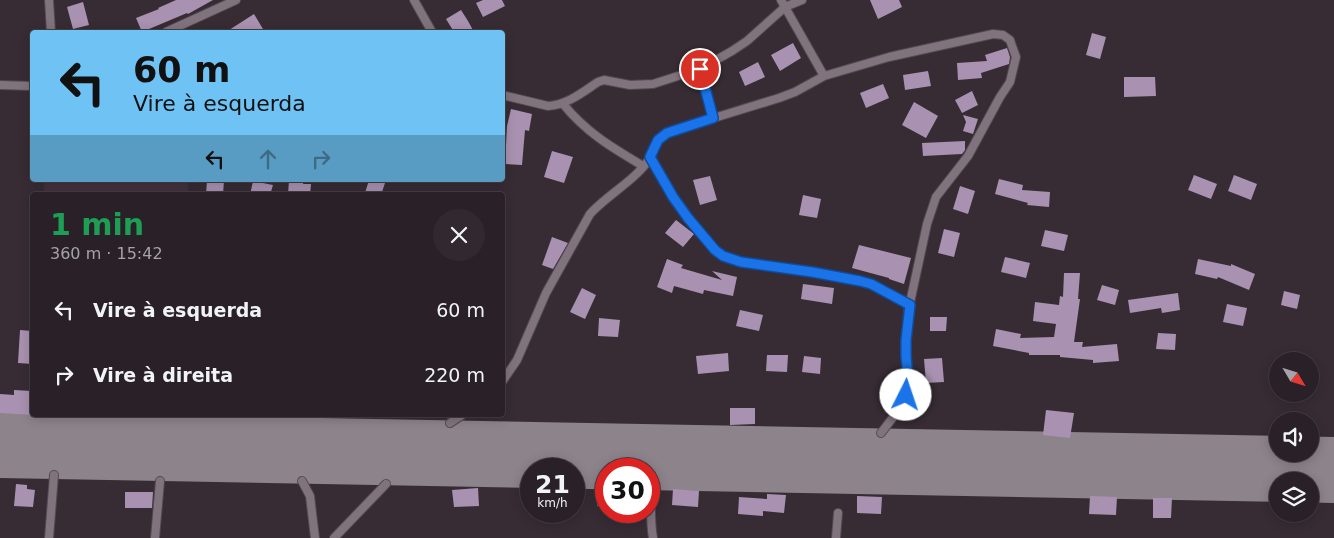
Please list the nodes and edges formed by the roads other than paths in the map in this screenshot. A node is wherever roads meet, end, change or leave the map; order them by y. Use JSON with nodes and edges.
{"nodes":[{"id":1,"x":49,"y":0,"type":"edge"},
{"id":2,"x":236,"y":0,"type":"edge"},
{"id":3,"x":414,"y":0,"type":"edge"},
{"id":4,"x":802,"y":0,"type":"edge"},
{"id":5,"x":783,"y":3,"type":"edge"},
{"id":6,"x":51,"y":30,"type":"edge"},
{"id":7,"x":170,"y":30,"type":"edge"},
{"id":8,"x":431,"y":30,"type":"edge"},
{"id":9,"x":700,"y":69,"type":"junction"},
{"id":10,"x":824,"y":76,"type":"junction"},
{"id":11,"x":0,"y":85,"type":"edge"},
{"id":12,"x":30,"y":86,"type":"edge"},
{"id":13,"x":505,"y":96,"type":"edge"},
{"id":14,"x":563,"y":104,"type":"junction"},
{"id":15,"x":713,"y":118,"type":"junction"},
{"id":16,"x":650,"y":157,"type":"junction"},
{"id":17,"x":643,"y":166,"type":"junction"},
{"id":18,"x":910,"y":305,"type":"junction"},
{"id":19,"x":505,"y":378,"type":"edge"},
{"id":20,"x":459,"y":417,"type":"edge"},
{"id":21,"x":450,"y":423,"type":"dead end"},
{"id":22,"x":881,"y":433,"type":"dead end"},
{"id":23,"x":54,"y":475,"type":"dead end"},
{"id":24,"x":160,"y":481,"type":"dead end"},
{"id":25,"x":302,"y":481,"type":"dead end"},
{"id":26,"x":386,"y":484,"type":"dead end"},
{"id":27,"x":838,"y":513,"type":"dead end"},
{"id":28,"x":651,"y":523,"type":"edge"},
{"id":29,"x":49,"y":538,"type":"edge"},
{"id":30,"x":156,"y":538,"type":"edge"},
{"id":31,"x":315,"y":538,"type":"edge"},
{"id":32,"x":334,"y":538,"type":"edge"},
{"id":33,"x":653,"y":538,"type":"edge"},
{"id":34,"x":836,"y":538,"type":"edge"}],
"edges":[{"from":1,"to":6,"type":"street"},
{"from":2,"to":7,"type":"street"},
{"from":3,"to":8,"type":"street"},
{"from":4,"to":5,"type":"street"},
{"from":5,"to":9,"type":"street"},
{"from":5,"to":10,"type":"street"},
{"from":9,"to":14,"type":"street"},
{"from":9,"to":15,"type":"street"},
{"from":10,"to":15,"type":"street"},
{"from":10,"to":18,"type":"street"},
{"from":11,"to":12,"type":"street"},
{"from":13,"to":14,"type":"street"},
{"from":14,"to":17,"type":"street"},
{"from":15,"to":16,"type":"street"},
{"from":16,"to":17,"type":"street"},
{"from":16,"to":18,"type":"street"},
{"from":17,"to":19,"type":"street"},
{"from":18,"to":22,"type":"street"},
{"from":20,"to":21,"type":"street"},
{"from":23,"to":29,"type":"street"},
{"from":24,"to":30,"type":"street"},
{"from":25,"to":31,"type":"street"},
{"from":26,"to":32,"type":"street"},
{"from":27,"to":34,"type":"street"},
{"from":28,"to":33,"type":"street"}]}
